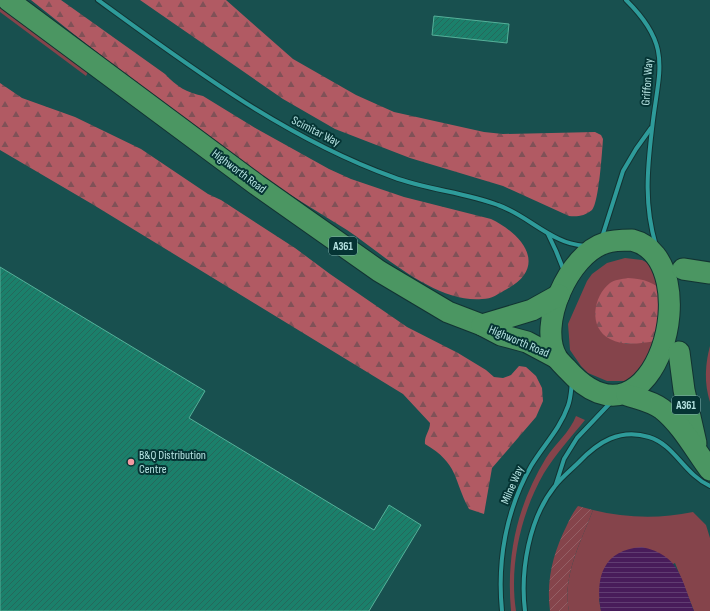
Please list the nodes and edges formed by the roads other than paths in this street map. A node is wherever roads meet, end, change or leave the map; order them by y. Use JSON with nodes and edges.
{"nodes":[{"id":1,"x":8,"y":0,"type":"edge"},
{"id":2,"x":98,"y":0,"type":"edge"},
{"id":3,"x":626,"y":0,"type":"edge"},
{"id":4,"x":652,"y":128,"type":"junction"},
{"id":5,"x":547,"y":233,"type":"junction"},
{"id":6,"x":656,"y":246,"type":"junction"},
{"id":7,"x":596,"y":247,"type":"junction"},
{"id":8,"x":682,"y":269,"type":"junction"},
{"id":9,"x":710,"y":273,"type":"edge"},
{"id":10,"x":563,"y":287,"type":"junction"},
{"id":11,"x":690,"y":288,"type":"dead end"},
{"id":12,"x":482,"y":324,"type":"junction"},
{"id":13,"x":557,"y":358,"type":"junction"},
{"id":14,"x":573,"y":376,"type":"junction"},
{"id":15,"x":622,"y":395,"type":"junction"},
{"id":16,"x":705,"y":463,"type":"edge"},
{"id":17,"x":555,"y":486,"type":"junction"},
{"id":18,"x":710,"y":486,"type":"edge"},
{"id":19,"x":502,"y":611,"type":"edge"},
{"id":20,"x":525,"y":611,"type":"edge"}],
"edges":[{"from":1,"to":12,"type":"main road","name":"Highworth Road","number":"A361"},
{"from":2,"to":5,"type":"street","name":"Scimitar Way"},
{"from":3,"to":4,"type":"street","name":"Griffon Way"},
{"from":4,"to":6,"type":"street","name":"Griffon Way"},
{"from":4,"to":7,"type":"street","name":"Griffon Way"},
{"from":5,"to":7,"type":"street","name":"Scimitar Way"},
{"from":5,"to":10,"type":"street","name":"Scimitar Way"},
{"from":6,"to":7,"type":"main road"},
{"from":6,"to":8,"type":"main road"},
{"from":7,"to":10,"type":"main road"},
{"from":8,"to":9,"type":"main road"},
{"from":8,"to":11,"type":"main road"},
{"from":10,"to":12,"type":"main road","name":"Highworth Road"},
{"from":10,"to":13,"type":"main road"},
{"from":12,"to":13,"type":"main road","name":"Highworth Road","number":"A361"},
{"from":13,"to":14,"type":"main road"},
{"from":14,"to":15,"type":"main road"},
{"from":14,"to":19,"type":"street","name":"Milne Way"},
{"from":15,"to":16,"type":"main road","number":"A361"},
{"from":15,"to":16,"type":"main road","number":"A361"},
{"from":15,"to":17,"type":"street"},
{"from":17,"to":18,"type":"street"},
{"from":17,"to":20,"type":"street"}]}
